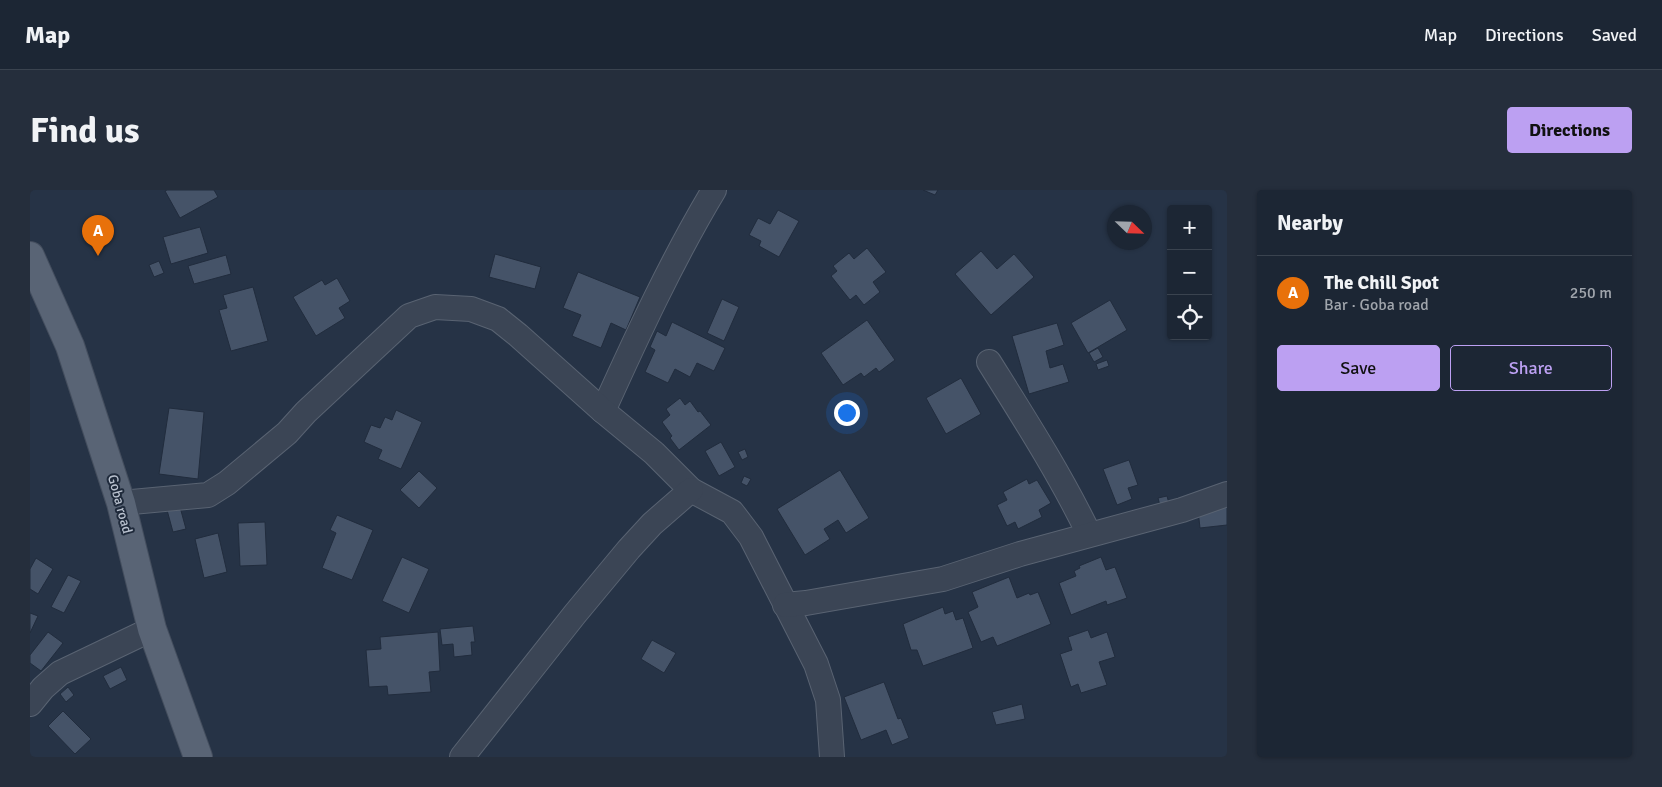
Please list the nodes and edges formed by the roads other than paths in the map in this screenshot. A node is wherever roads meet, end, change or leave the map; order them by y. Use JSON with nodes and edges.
{"nodes":[{"id":1,"x":714,"y":190,"type":"edge"},
{"id":2,"x":30,"y":256,"type":"edge"},
{"id":3,"x":989,"y":362,"type":"dead end"},
{"id":4,"x":603,"y":411,"type":"junction"},
{"id":5,"x":691,"y":490,"type":"junction"},
{"id":6,"x":1227,"y":494,"type":"edge"},
{"id":7,"x":121,"y":503,"type":"junction"},
{"id":8,"x":1089,"y":534,"type":"junction"},
{"id":9,"x":785,"y":605,"type":"junction"},
{"id":10,"x":152,"y":630,"type":"junction"},
{"id":11,"x":30,"y":704,"type":"edge"},
{"id":12,"x":198,"y":757,"type":"edge"},
{"id":13,"x":462,"y":757,"type":"edge"},
{"id":14,"x":832,"y":757,"type":"edge"}],
"edges":[{"from":1,"to":4,"type":"street"},
{"from":2,"to":7,"type":"main road","name":"Goba road"},
{"from":3,"to":8,"type":"street"},
{"from":4,"to":5,"type":"street"},
{"from":4,"to":7,"type":"street"},
{"from":5,"to":9,"type":"street"},
{"from":5,"to":13,"type":"street"},
{"from":6,"to":8,"type":"street"},
{"from":7,"to":10,"type":"main road","name":"Goba road"},
{"from":8,"to":9,"type":"street"},
{"from":9,"to":14,"type":"street"},
{"from":10,"to":11,"type":"street"},
{"from":10,"to":12,"type":"main road","name":"Goba road"}]}
